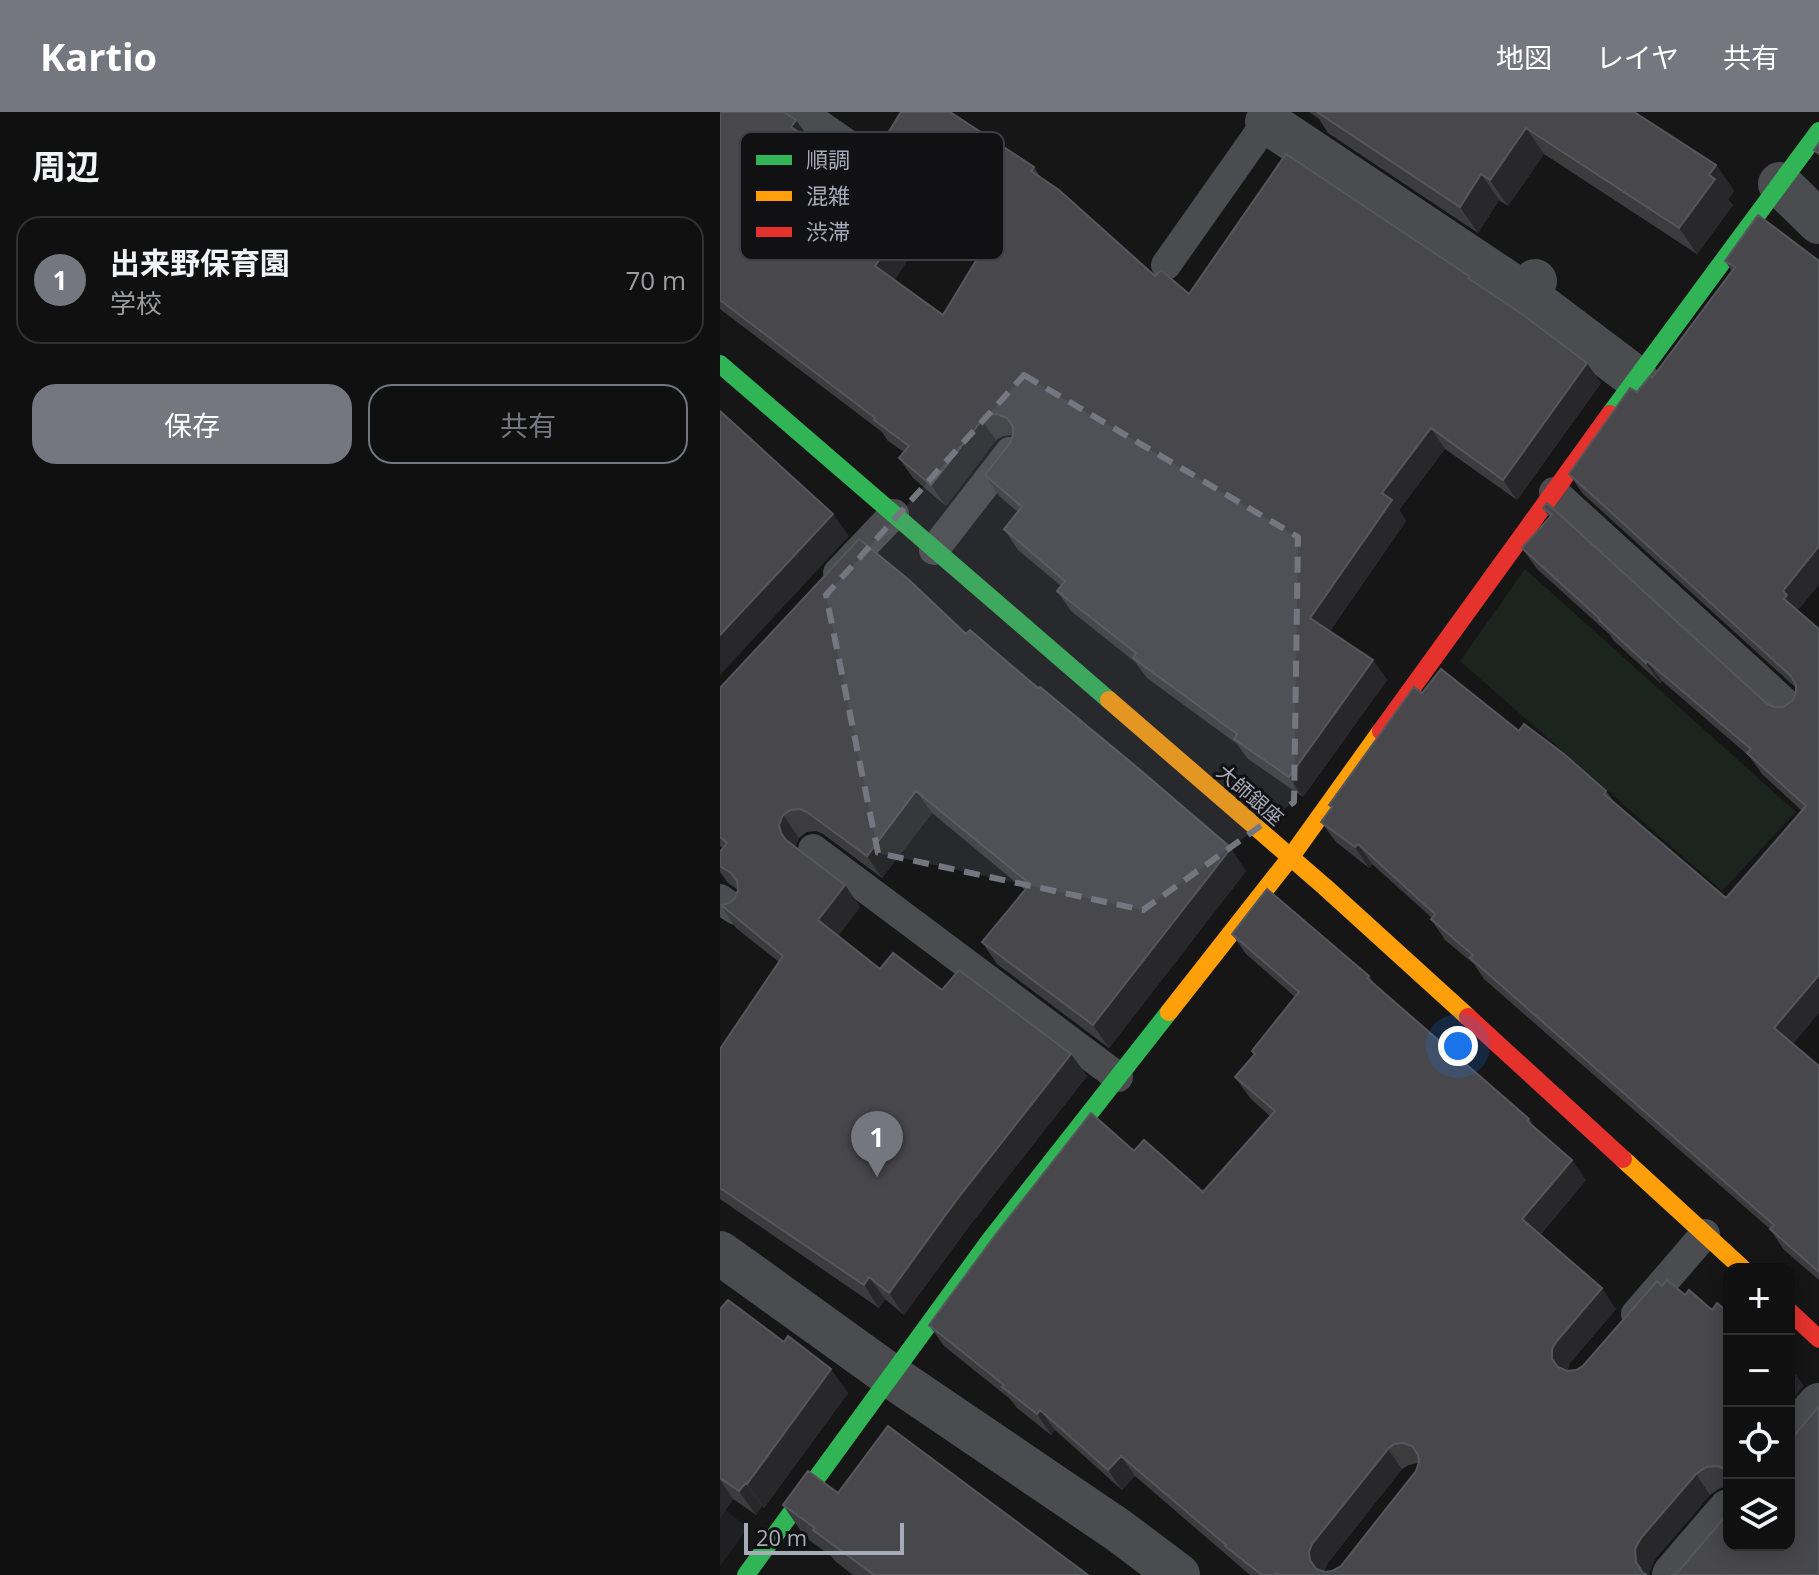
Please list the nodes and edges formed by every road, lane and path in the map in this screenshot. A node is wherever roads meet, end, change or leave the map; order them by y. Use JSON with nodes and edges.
{"nodes":[{"id":1,"x":801,"y":112,"type":"edge"},
{"id":2,"x":1271,"y":117,"type":"edge"},
{"id":3,"x":1819,"y":131,"type":"edge"},
{"id":4,"x":830,"y":132,"type":"edge"},
{"id":5,"x":1780,"y":184,"type":"junction"},
{"id":6,"x":1819,"y":222,"type":"edge"},
{"id":7,"x":1166,"y":265,"type":"dead end"},
{"id":8,"x":720,"y":364,"type":"edge"},
{"id":9,"x":1636,"y":378,"type":"junction"},
{"id":10,"x":1010,"y":452,"type":"edge"},
{"id":11,"x":1554,"y":492,"type":"junction"},
{"id":12,"x":894,"y":514,"type":"junction"},
{"id":13,"x":934,"y":550,"type":"junction"},
{"id":14,"x":818,"y":595,"type":"edge"},
{"id":15,"x":1793,"y":710,"type":"edge"},
{"id":16,"x":813,"y":849,"type":"edge"},
{"id":17,"x":1290,"y":858,"type":"junction"},
{"id":18,"x":1118,"y":1077,"type":"junction"},
{"id":19,"x":1705,"y":1234,"type":"junction"},
{"id":20,"x":720,"y":1253,"type":"edge"},
{"id":21,"x":1736,"y":1263,"type":"edge"},
{"id":22,"x":1795,"y":1317,"type":"edge"},
{"id":23,"x":1614,"y":1339,"type":"edge"},
{"id":24,"x":1819,"y":1339,"type":"edge"},
{"id":25,"x":891,"y":1376,"type":"junction"},
{"id":26,"x":1819,"y":1405,"type":"edge"},
{"id":27,"x":1795,"y":1433,"type":"edge"},
{"id":28,"x":1723,"y":1518,"type":"edge"},
{"id":29,"x":746,"y":1575,"type":"edge"},
{"id":30,"x":1178,"y":1575,"type":"edge"},
{"id":31,"x":1674,"y":1575,"type":"edge"}],
"edges":[{"from":1,"to":4,"type":"lane"},
{"from":2,"to":7,"type":"lane"},
{"from":2,"to":9,"type":"street"},
{"from":3,"to":5,"type":"street"},
{"from":5,"to":6,"type":"street"},
{"from":5,"to":9,"type":"street"},
{"from":8,"to":12,"type":"street","name":"大師銀座"},
{"from":9,"to":11,"type":"street"},
{"from":10,"to":13,"type":"lane"},
{"from":11,"to":15,"type":"lane"},
{"from":11,"to":17,"type":"street"},
{"from":12,"to":13,"type":"street","name":"大師銀座"},
{"from":12,"to":14,"type":"lane"},
{"from":13,"to":17,"type":"street","name":"大師銀座"},
{"from":16,"to":18,"type":"lane"},
{"from":17,"to":18,"type":"street"},
{"from":17,"to":19,"type":"street","name":"大師銀座"},
{"from":18,"to":25,"type":"street"},
{"from":19,"to":21,"type":"street","name":"大師銀座"},
{"from":19,"to":23,"type":"lane"},
{"from":20,"to":25,"type":"street"},
{"from":22,"to":24,"type":"street"},
{"from":25,"to":29,"type":"street"},
{"from":25,"to":30,"type":"street"},
{"from":26,"to":27,"type":"street"},
{"from":28,"to":31,"type":"street"}]}
